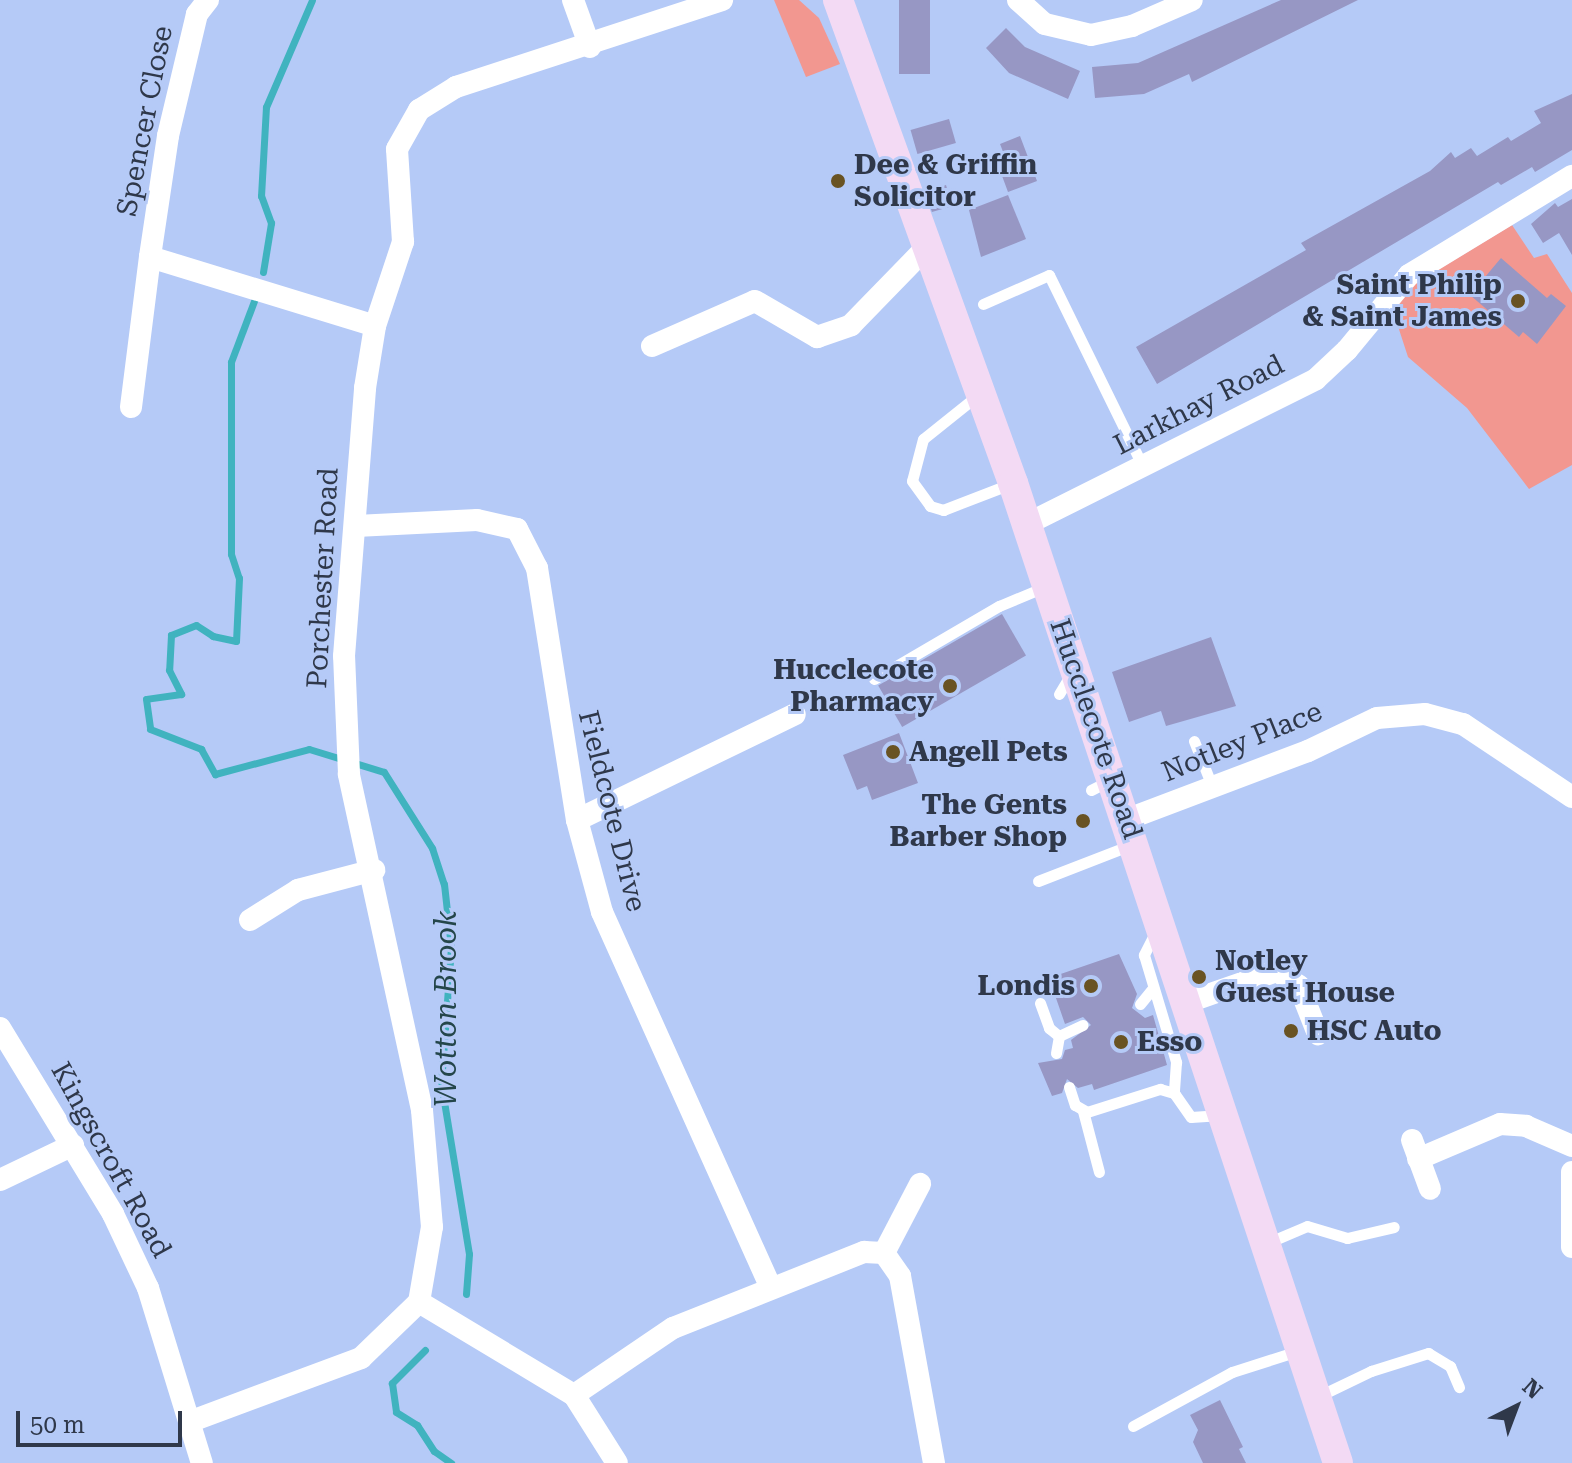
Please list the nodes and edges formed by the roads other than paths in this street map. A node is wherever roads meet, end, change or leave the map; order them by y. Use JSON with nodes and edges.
{"nodes":[{"id":1,"x":208,"y":0,"type":"edge"},
{"id":2,"x":573,"y":0,"type":"edge"},
{"id":3,"x":722,"y":0,"type":"edge"},
{"id":4,"x":838,"y":0,"type":"edge"},
{"id":5,"x":1018,"y":0,"type":"edge"},
{"id":6,"x":1192,"y":0,"type":"edge"},
{"id":7,"x":590,"y":47,"type":"junction"},
{"id":8,"x":1572,"y":176,"type":"edge"},
{"id":9,"x":926,"y":248,"type":"junction"},
{"id":10,"x":150,"y":257,"type":"junction"},
{"id":11,"x":983,"y":304,"type":"dead end"},
{"id":12,"x":375,"y":326,"type":"junction"},
{"id":13,"x":652,"y":346,"type":"dead end"},
{"id":14,"x":978,"y":395,"type":"junction"},
{"id":15,"x":131,"y":407,"type":"dead end"},
{"id":16,"x":1143,"y":467,"type":"junction"},
{"id":17,"x":1013,"y":483,"type":"junction"},
{"id":18,"x":1027,"y":524,"type":"junction"},
{"id":19,"x":356,"y":526,"type":"junction"},
{"id":20,"x":1048,"y":586,"type":"junction"},
{"id":21,"x":1075,"y":668,"type":"junction"},
{"id":22,"x":874,"y":679,"type":"dead end"},
{"id":23,"x":1059,"y":694,"type":"dead end"},
{"id":24,"x":795,"y":714,"type":"dead end"},
{"id":25,"x":1194,"y":741,"type":"dead end"},
{"id":26,"x":1212,"y":786,"type":"junction"},
{"id":27,"x":1572,"y":797,"type":"edge"},
{"id":28,"x":577,"y":820,"type":"junction"},
{"id":29,"x":1132,"y":831,"type":"junction"},
{"id":30,"x":374,"y":870,"type":"junction"},
{"id":31,"x":1038,"y":881,"type":"dead end"},
{"id":32,"x":250,"y":920,"type":"dead end"},
{"id":33,"x":1163,"y":927,"type":"junction"},
{"id":34,"x":1153,"y":988,"type":"junction"},
{"id":35,"x":1040,"y":1003,"type":"dead end"},
{"id":36,"x":1185,"y":1003,"type":"junction"},
{"id":37,"x":1140,"y":1004,"type":"dead end"},
{"id":38,"x":1083,"y":1025,"type":"dead end"},
{"id":39,"x":0,"y":1028,"type":"edge"},
{"id":40,"x":1318,"y":1034,"type":"dead end"},
{"id":41,"x":1059,"y":1036,"type":"junction"},
{"id":42,"x":1056,"y":1053,"type":"dead end"},
{"id":43,"x":1069,"y":1087,"type":"dead end"},
{"id":44,"x":1174,"y":1093,"type":"junction"},
{"id":45,"x":1083,"y":1111,"type":"junction"},
{"id":46,"x":1221,"y":1115,"type":"junction"},
{"id":47,"x":73,"y":1145,"type":"junction"},
{"id":48,"x":1572,"y":1146,"type":"edge"},
{"id":49,"x":1099,"y":1172,"type":"dead end"},
{"id":50,"x":1572,"y":1172,"type":"edge"},
{"id":51,"x":0,"y":1180,"type":"edge"},
{"id":52,"x":920,"y":1184,"type":"dead end"},
{"id":53,"x":1430,"y":1189,"type":"dead end"},
{"id":54,"x":1394,"y":1227,"type":"dead end"},
{"id":55,"x":1263,"y":1245,"type":"junction"},
{"id":56,"x":1572,"y":1247,"type":"edge"},
{"id":57,"x":884,"y":1253,"type":"junction"},
{"id":58,"x":771,"y":1288,"type":"junction"},
{"id":59,"x":419,"y":1302,"type":"junction"},
{"id":60,"x":1298,"y":1350,"type":"junction"},
{"id":61,"x":1459,"y":1387,"type":"dead end"},
{"id":62,"x":574,"y":1395,"type":"junction"},
{"id":63,"x":1315,"y":1398,"type":"junction"},
{"id":64,"x":189,"y":1422,"type":"junction"},
{"id":65,"x":1133,"y":1426,"type":"dead end"},
{"id":66,"x":202,"y":1463,"type":"edge"},
{"id":67,"x":617,"y":1463,"type":"edge"},
{"id":68,"x":934,"y":1463,"type":"edge"},
{"id":69,"x":1338,"y":1463,"type":"edge"}],
"edges":[{"from":1,"to":10,"type":"street","name":"Spencer Close"},
{"from":2,"to":7,"type":"street"},
{"from":3,"to":7,"type":"street","name":"Porchester Road"},
{"from":4,"to":9,"type":"street","name":"Hucclecote Road"},
{"from":5,"to":6,"type":"street"},
{"from":7,"to":12,"type":"street","name":"Porchester Road"},
{"from":8,"to":16,"type":"street","name":"Larkhay Road"},
{"from":9,"to":13,"type":"street"},
{"from":9,"to":14,"type":"street","name":"Hucclecote Road"},
{"from":10,"to":12,"type":"street","name":"Spencer Close"},
{"from":10,"to":15,"type":"street","name":"Spencer Close"},
{"from":11,"to":16,"type":"lane"},
{"from":12,"to":19,"type":"street","name":"Porchester Road"},
{"from":14,"to":17,"type":"street","name":"Hucclecote Road"},
{"from":14,"to":17,"type":"lane"},
{"from":16,"to":18,"type":"street","name":"Larkhay Road"},
{"from":17,"to":18,"type":"street","name":"Hucclecote Road"},
{"from":18,"to":20,"type":"street","name":"Hucclecote Road"},
{"from":19,"to":28,"type":"street","name":"Fieldcote Drive"},
{"from":19,"to":30,"type":"street","name":"Porchester Road"},
{"from":20,"to":21,"type":"street","name":"Hucclecote Road"},
{"from":20,"to":22,"type":"lane"},
{"from":21,"to":23,"type":"lane"},
{"from":21,"to":29,"type":"street","name":"Hucclecote Road"},
{"from":24,"to":28,"type":"street"},
{"from":25,"to":26,"type":"lane"},
{"from":26,"to":27,"type":"street","name":"Notley Place"},
{"from":26,"to":29,"type":"street","name":"Notley Place"},
{"from":28,"to":58,"type":"street","name":"Fieldcote Drive"},
{"from":29,"to":31,"type":"lane"},
{"from":29,"to":33,"type":"street","name":"Hucclecote Road"},
{"from":30,"to":32,"type":"street"},
{"from":30,"to":59,"type":"street","name":"Porchester Road"},
{"from":33,"to":34,"type":"lane"},
{"from":33,"to":36,"type":"street","name":"Hucclecote Road"},
{"from":34,"to":37,"type":"lane"},
{"from":34,"to":44,"type":"lane"},
{"from":35,"to":41,"type":"lane"},
{"from":36,"to":40,"type":"street"},
{"from":36,"to":46,"type":"street","name":"Hucclecote Road"},
{"from":38,"to":41,"type":"lane"},
{"from":39,"to":47,"type":"street","name":"Kingscroft Road"},
{"from":41,"to":42,"type":"lane"},
{"from":43,"to":45,"type":"lane"},
{"from":44,"to":45,"type":"lane"},
{"from":44,"to":46,"type":"lane"},
{"from":45,"to":49,"type":"lane"},
{"from":46,"to":55,"type":"street","name":"Hucclecote Road"},
{"from":47,"to":51,"type":"street"},
{"from":47,"to":64,"type":"street","name":"Kingscroft Road"},
{"from":48,"to":53,"type":"street"},
{"from":50,"to":56,"type":"street"},
{"from":52,"to":57,"type":"street"},
{"from":54,"to":55,"type":"lane"},
{"from":55,"to":60,"type":"street","name":"Hucclecote Road"},
{"from":57,"to":58,"type":"street"},
{"from":57,"to":68,"type":"street"},
{"from":58,"to":62,"type":"street"},
{"from":59,"to":62,"type":"street"},
{"from":59,"to":64,"type":"street"},
{"from":60,"to":63,"type":"street","name":"Hucclecote Road"},
{"from":60,"to":65,"type":"lane"},
{"from":61,"to":63,"type":"lane"},
{"from":62,"to":67,"type":"street"},
{"from":63,"to":69,"type":"street","name":"Hucclecote Road"},
{"from":64,"to":66,"type":"street","name":"Kingscroft Road"}]}
